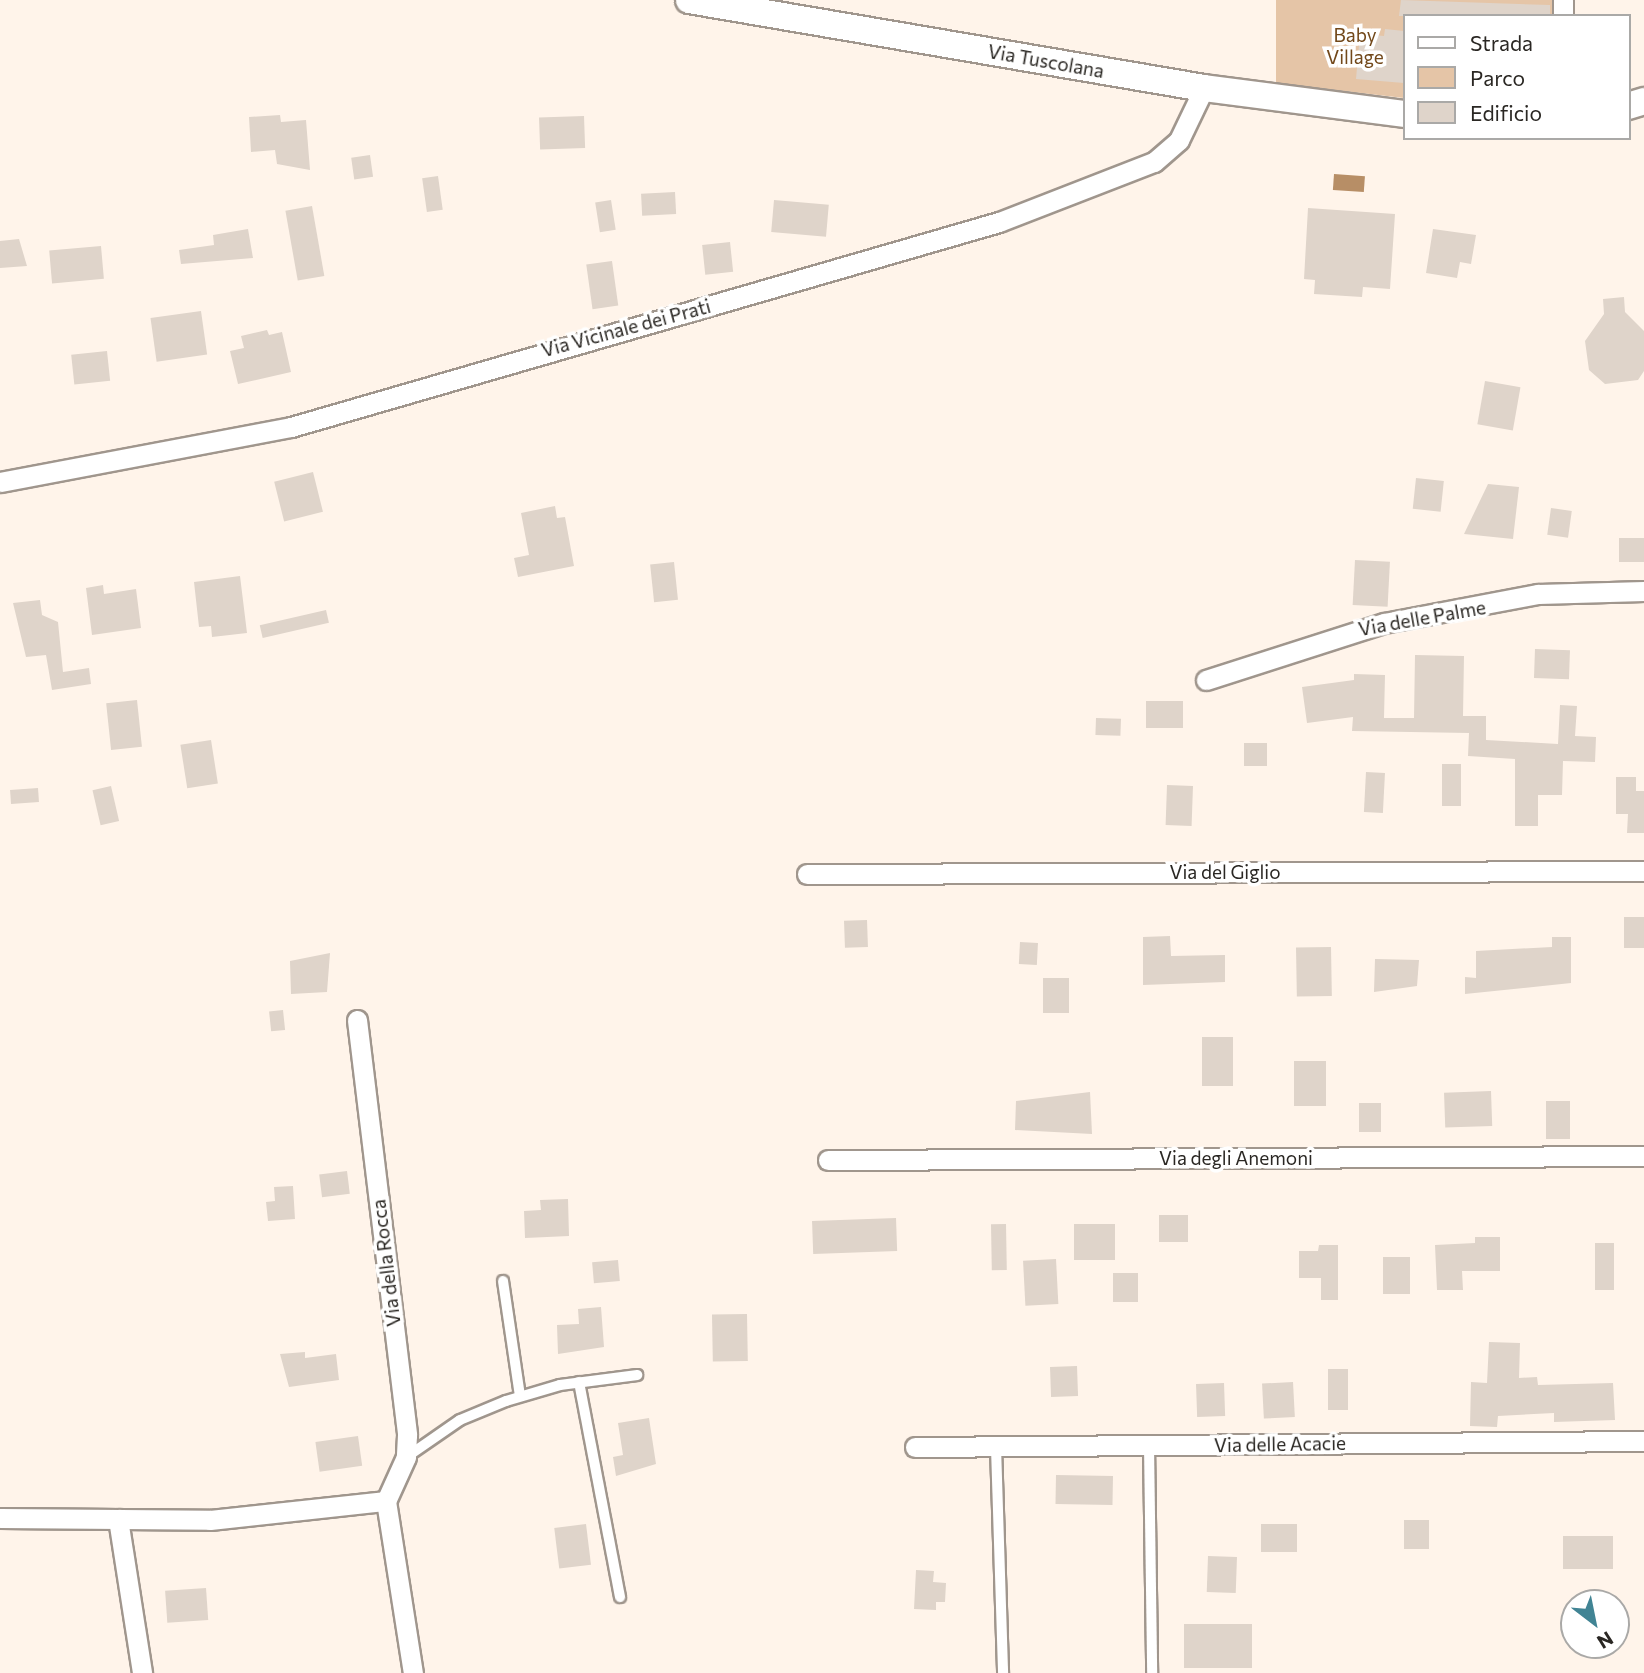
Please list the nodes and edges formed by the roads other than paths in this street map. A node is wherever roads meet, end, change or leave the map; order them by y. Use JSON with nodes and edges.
{"nodes":[{"id":1,"x":690,"y":0,"type":"edge"},
{"id":2,"x":1204,"y":88,"type":"junction"},
{"id":3,"x":1402,"y":114,"type":"edge"},
{"id":4,"x":0,"y":482,"type":"edge"},
{"id":5,"x":1644,"y":591,"type":"edge"},
{"id":6,"x":1206,"y":680,"type":"dead end"},
{"id":7,"x":1644,"y":871,"type":"edge"},
{"id":8,"x":807,"y":874,"type":"dead end"},
{"id":9,"x":356,"y":1020,"type":"dead end"},
{"id":10,"x":1644,"y":1156,"type":"edge"},
{"id":11,"x":828,"y":1160,"type":"dead end"},
{"id":12,"x":503,"y":1281,"type":"dead end"},
{"id":13,"x":637,"y":1375,"type":"dead end"},
{"id":14,"x":579,"y":1382,"type":"junction"},
{"id":15,"x":520,"y":1396,"type":"junction"},
{"id":16,"x":1644,"y":1441,"type":"edge"},
{"id":17,"x":1149,"y":1445,"type":"junction"},
{"id":18,"x":915,"y":1447,"type":"dead end"},
{"id":19,"x":996,"y":1447,"type":"junction"},
{"id":20,"x":406,"y":1457,"type":"junction"},
{"id":21,"x":386,"y":1501,"type":"junction"},
{"id":22,"x":0,"y":1518,"type":"edge"},
{"id":23,"x":118,"y":1519,"type":"junction"},
{"id":24,"x":620,"y":1597,"type":"dead end"},
{"id":25,"x":142,"y":1673,"type":"edge"},
{"id":26,"x":413,"y":1673,"type":"edge"},
{"id":27,"x":1003,"y":1673,"type":"edge"},
{"id":28,"x":1152,"y":1673,"type":"edge"}],
"edges":[{"from":1,"to":2,"type":"main road","name":"Via Tuscolana"},
{"from":2,"to":3,"type":"main road","name":"Via Tuscolana"},
{"from":2,"to":4,"type":"street","name":"Via Vicinale dei Prati"},
{"from":5,"to":6,"type":"street","name":"Via delle Palme"},
{"from":7,"to":8,"type":"street","name":"Via del Giglio"},
{"from":9,"to":20,"type":"street","name":"Via della Rocca"},
{"from":10,"to":11,"type":"street","name":"Via degli Anemoni"},
{"from":12,"to":15,"type":"lane"},
{"from":13,"to":14,"type":"lane"},
{"from":14,"to":15,"type":"lane"},
{"from":14,"to":24,"type":"lane"},
{"from":15,"to":20,"type":"lane"},
{"from":16,"to":17,"type":"street","name":"Via delle Acacie"},
{"from":17,"to":19,"type":"street","name":"Via delle Acacie"},
{"from":17,"to":28,"type":"lane"},
{"from":18,"to":19,"type":"street","name":"Via delle Acacie"},
{"from":19,"to":27,"type":"lane"},
{"from":20,"to":21,"type":"street"},
{"from":21,"to":23,"type":"street"},
{"from":21,"to":26,"type":"street"},
{"from":22,"to":23,"type":"street"},
{"from":23,"to":25,"type":"street"}]}
